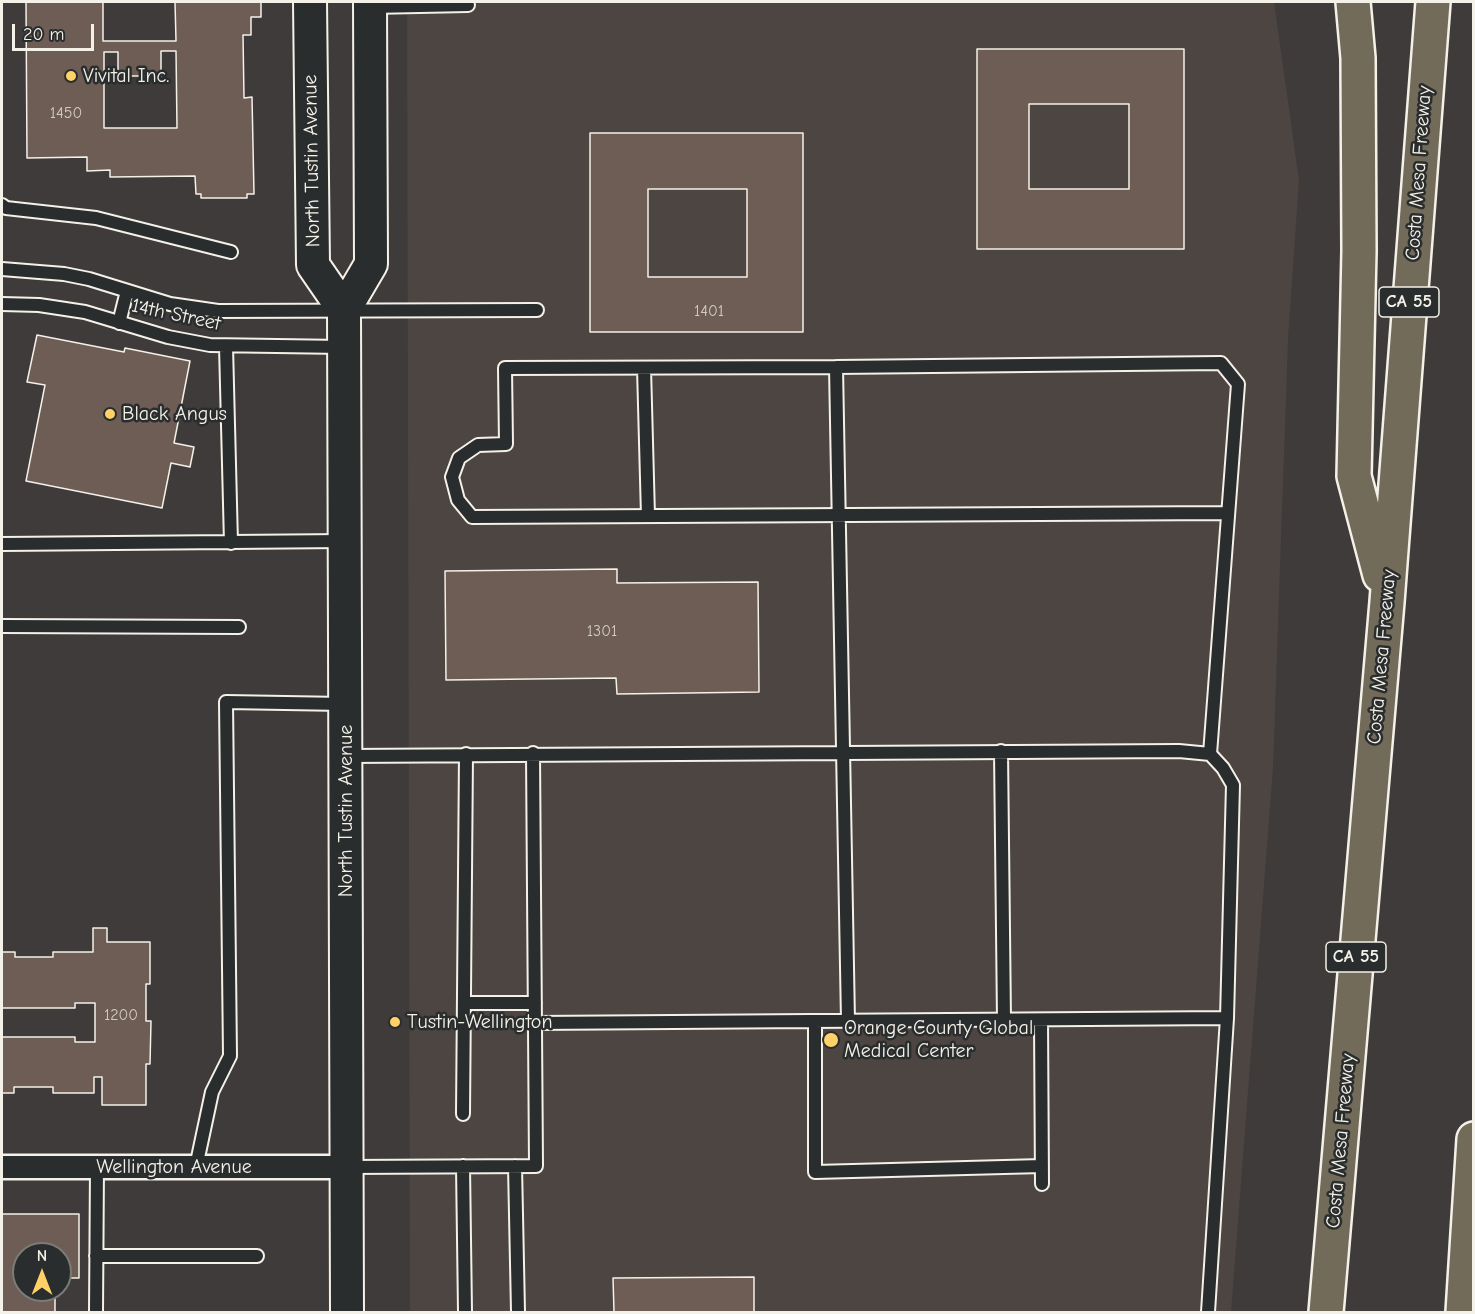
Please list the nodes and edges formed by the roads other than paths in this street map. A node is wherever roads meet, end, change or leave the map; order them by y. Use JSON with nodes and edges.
{"nodes":[{"id":1,"x":310,"y":2,"type":"edge"},
{"id":2,"x":1353,"y":2,"type":"edge"},
{"id":3,"x":1432,"y":2,"type":"edge"},
{"id":4,"x":370,"y":4,"type":"edge"},
{"id":5,"x":468,"y":5,"type":"dead end"},
{"id":6,"x":2,"y":205,"type":"edge"},
{"id":7,"x":231,"y":252,"type":"dead end"},
{"id":8,"x":2,"y":269,"type":"edge"},
{"id":9,"x":128,"y":291,"type":"junction"},
{"id":10,"x":2,"y":304,"type":"edge"},
{"id":11,"x":344,"y":310,"type":"junction"},
{"id":12,"x":537,"y":310,"type":"dead end"},
{"id":13,"x":119,"y":323,"type":"junction"},
{"id":14,"x":226,"y":346,"type":"junction"},
{"id":15,"x":344,"y":348,"type":"junction"},
{"id":16,"x":836,"y":367,"type":"junction"},
{"id":17,"x":644,"y":368,"type":"junction"},
{"id":18,"x":1228,"y":513,"type":"junction"},
{"id":19,"x":648,"y":516,"type":"junction"},
{"id":20,"x":838,"y":516,"type":"junction"},
{"id":21,"x":345,"y":541,"type":"junction"},
{"id":22,"x":231,"y":543,"type":"junction"},
{"id":23,"x":2,"y":544,"type":"edge"},
{"id":24,"x":1387,"y":602,"type":"junction"},
{"id":25,"x":2,"y":626,"type":"edge"},
{"id":26,"x":239,"y":627,"type":"dead end"},
{"id":27,"x":345,"y":704,"type":"junction"},
{"id":28,"x":1001,"y":751,"type":"junction"},
{"id":29,"x":842,"y":752,"type":"junction"},
{"id":30,"x":533,"y":753,"type":"junction"},
{"id":31,"x":466,"y":754,"type":"junction"},
{"id":32,"x":1210,"y":754,"type":"junction"},
{"id":33,"x":346,"y":756,"type":"junction"},
{"id":34,"x":464,"y":1003,"type":"junction"},
{"id":35,"x":535,"y":1003,"type":"junction"},
{"id":36,"x":1227,"y":1018,"type":"junction"},
{"id":37,"x":1004,"y":1020,"type":"junction"},
{"id":38,"x":1041,"y":1020,"type":"junction"},
{"id":39,"x":815,"y":1021,"type":"junction"},
{"id":40,"x":848,"y":1021,"type":"junction"},
{"id":41,"x":535,"y":1023,"type":"junction"},
{"id":42,"x":463,"y":1114,"type":"dead end"},
{"id":43,"x":1473,"y":1139,"type":"edge"},
{"id":44,"x":463,"y":1166,"type":"junction"},
{"id":45,"x":516,"y":1166,"type":"junction"},
{"id":46,"x":1042,"y":1166,"type":"junction"},
{"id":47,"x":2,"y":1167,"type":"edge"},
{"id":48,"x":97,"y":1167,"type":"junction"},
{"id":49,"x":196,"y":1167,"type":"junction"},
{"id":50,"x":347,"y":1167,"type":"junction"},
{"id":51,"x":1042,"y":1184,"type":"dead end"},
{"id":52,"x":96,"y":1256,"type":"junction"},
{"id":53,"x":257,"y":1256,"type":"dead end"},
{"id":54,"x":96,"y":1312,"type":"edge"},
{"id":55,"x":347,"y":1312,"type":"edge"},
{"id":56,"x":465,"y":1312,"type":"edge"},
{"id":57,"x":518,"y":1312,"type":"edge"},
{"id":58,"x":1208,"y":1312,"type":"edge"},
{"id":59,"x":1326,"y":1312,"type":"edge"},
{"id":60,"x":1463,"y":1312,"type":"edge"}],
"edges":[{"from":1,"to":11,"type":"main road","name":"North Tustin Avenue"},
{"from":2,"to":24,"type":"highway"},
{"from":3,"to":24,"type":"highway","name":"Costa Mesa Freeway","number":"CA 55"},
{"from":4,"to":5,"type":"lane"},
{"from":4,"to":11,"type":"main road"},
{"from":6,"to":7,"type":"lane"},
{"from":8,"to":9,"type":"lane","name":"14th Street"},
{"from":9,"to":11,"type":"lane","name":"14th Street"},
{"from":9,"to":13,"type":"lane"},
{"from":10,"to":13,"type":"lane","name":"14th Street"},
{"from":11,"to":12,"type":"lane","name":"14th Street"},
{"from":11,"to":15,"type":"main road","name":"North Tustin Avenue"},
{"from":13,"to":14,"type":"lane","name":"14th Street"},
{"from":14,"to":15,"type":"lane","name":"14th Street"},
{"from":14,"to":22,"type":"lane"},
{"from":15,"to":21,"type":"main road","name":"North Tustin Avenue"},
{"from":16,"to":17,"type":"lane"},
{"from":16,"to":18,"type":"lane"},
{"from":16,"to":20,"type":"lane"},
{"from":17,"to":19,"type":"lane"},
{"from":17,"to":19,"type":"lane"},
{"from":18,"to":20,"type":"lane"},
{"from":18,"to":32,"type":"lane"},
{"from":19,"to":20,"type":"lane"},
{"from":20,"to":29,"type":"lane"},
{"from":21,"to":22,"type":"lane"},
{"from":21,"to":27,"type":"main road","name":"North Tustin Avenue"},
{"from":22,"to":23,"type":"lane"},
{"from":24,"to":59,"type":"highway","name":"Costa Mesa Freeway","number":"CA 55"},
{"from":25,"to":26,"type":"lane"},
{"from":27,"to":33,"type":"main road","name":"North Tustin Avenue"},
{"from":27,"to":49,"type":"lane"},
{"from":28,"to":29,"type":"lane"},
{"from":28,"to":32,"type":"lane"},
{"from":28,"to":37,"type":"lane"},
{"from":29,"to":30,"type":"lane"},
{"from":29,"to":40,"type":"lane"},
{"from":30,"to":31,"type":"lane"},
{"from":30,"to":35,"type":"lane"},
{"from":31,"to":33,"type":"lane"},
{"from":31,"to":34,"type":"lane"},
{"from":32,"to":36,"type":"lane"},
{"from":33,"to":50,"type":"main road","name":"North Tustin Avenue"},
{"from":34,"to":35,"type":"lane"},
{"from":34,"to":42,"type":"lane"},
{"from":35,"to":41,"type":"lane"},
{"from":36,"to":38,"type":"lane"},
{"from":36,"to":58,"type":"lane"},
{"from":37,"to":38,"type":"lane"},
{"from":37,"to":40,"type":"lane"},
{"from":38,"to":46,"type":"lane"},
{"from":39,"to":40,"type":"lane"},
{"from":39,"to":41,"type":"lane"},
{"from":39,"to":46,"type":"lane"},
{"from":41,"to":45,"type":"lane"},
{"from":43,"to":60,"type":"highway"},
{"from":44,"to":45,"type":"lane"},
{"from":44,"to":50,"type":"lane"},
{"from":44,"to":56,"type":"lane"},
{"from":45,"to":57,"type":"lane"},
{"from":46,"to":51,"type":"lane"},
{"from":47,"to":48,"type":"street","name":"Wellington Avenue"},
{"from":48,"to":49,"type":"street","name":"Wellington Avenue"},
{"from":48,"to":52,"type":"lane"},
{"from":49,"to":50,"type":"street","name":"Wellington Avenue"},
{"from":50,"to":55,"type":"main road","name":"North Tustin Avenue"},
{"from":52,"to":53,"type":"lane"},
{"from":52,"to":54,"type":"lane"}]}
